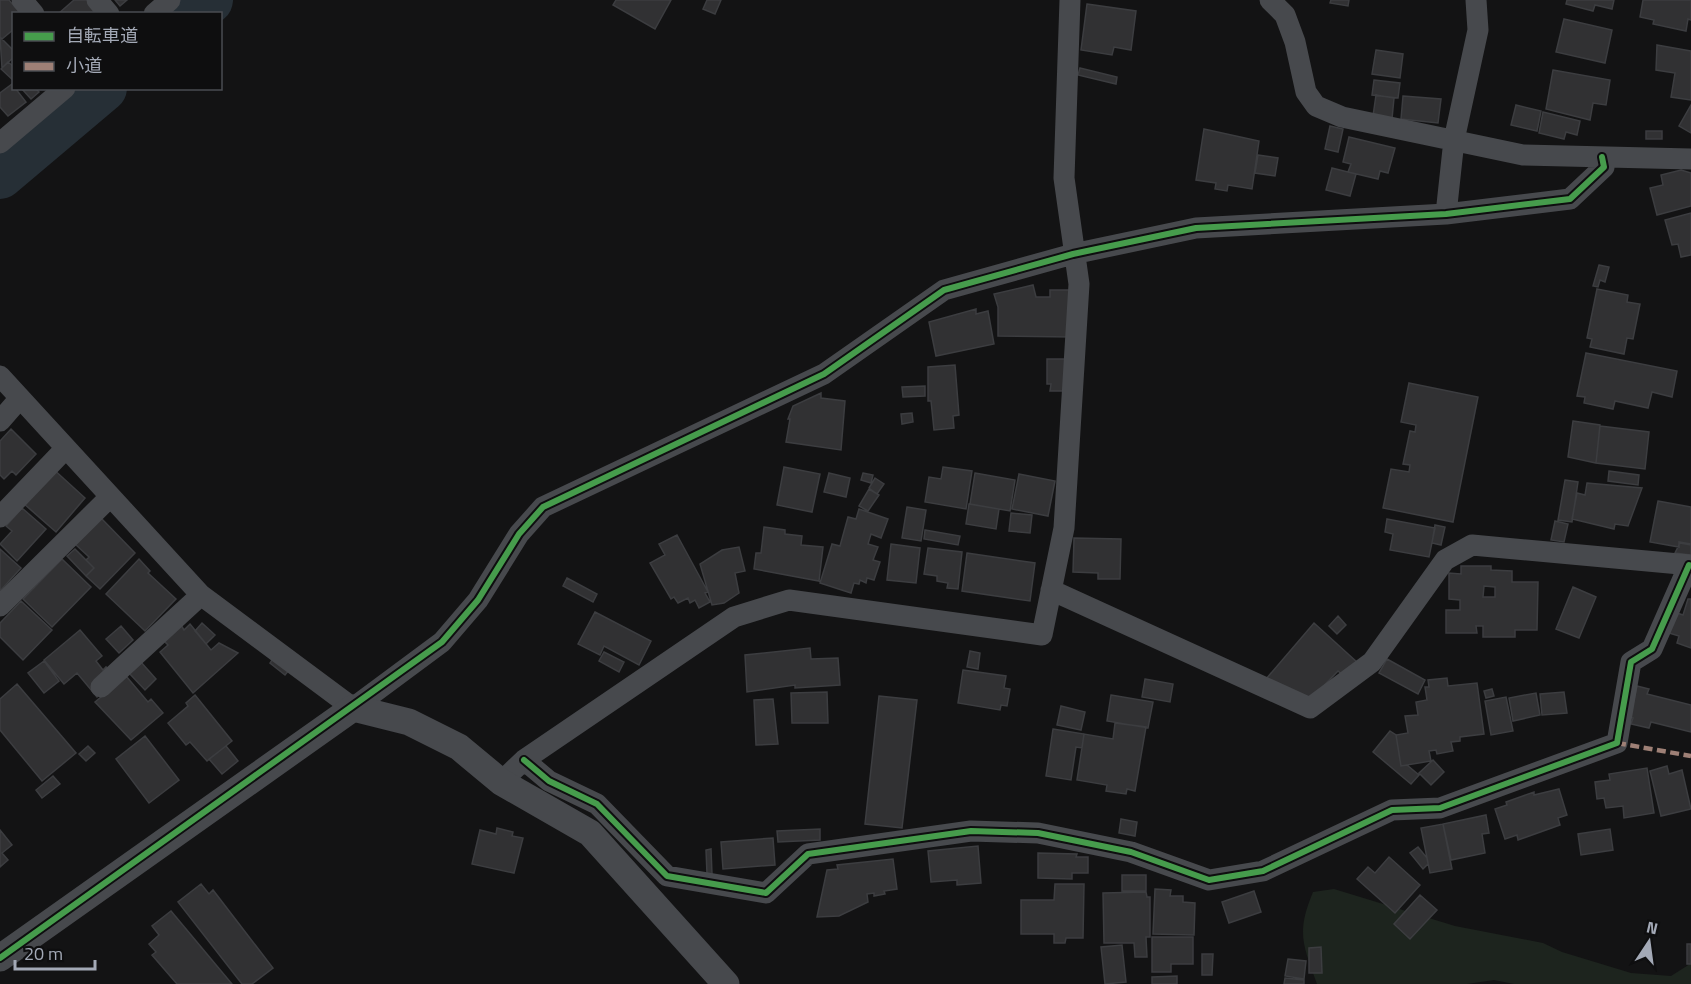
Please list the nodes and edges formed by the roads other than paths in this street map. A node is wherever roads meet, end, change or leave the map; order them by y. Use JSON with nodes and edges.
{"nodes":[{"id":1,"x":22,"y":0,"type":"edge"},
{"id":2,"x":97,"y":0,"type":"edge"},
{"id":3,"x":170,"y":0,"type":"edge"},
{"id":4,"x":1070,"y":0,"type":"edge"},
{"id":5,"x":1270,"y":0,"type":"edge"},
{"id":6,"x":1476,"y":0,"type":"edge"},
{"id":7,"x":32,"y":12,"type":"edge"},
{"id":8,"x":107,"y":12,"type":"edge"},
{"id":9,"x":156,"y":12,"type":"edge"},
{"id":10,"x":63,"y":90,"type":"edge"},
{"id":11,"x":1454,"y":140,"type":"junction"},
{"id":12,"x":0,"y":143,"type":"edge"},
{"id":13,"x":1602,"y":157,"type":"junction"},
{"id":14,"x":1691,"y":159,"type":"edge"},
{"id":15,"x":1446,"y":214,"type":"junction"},
{"id":16,"x":1073,"y":254,"type":"junction"},
{"id":17,"x":0,"y":376,"type":"edge"},
{"id":18,"x":20,"y":399,"type":"junction"},
{"id":19,"x":0,"y":421,"type":"edge"},
{"id":20,"x":66,"y":448,"type":"junction"},
{"id":21,"x":110,"y":496,"type":"junction"},
{"id":22,"x":0,"y":517,"type":"edge"},
{"id":23,"x":1690,"y":565,"type":"edge"},
{"id":24,"x":1051,"y":590,"type":"junction"},
{"id":25,"x":201,"y":595,"type":"junction"},
{"id":26,"x":0,"y":606,"type":"edge"},
{"id":27,"x":101,"y":687,"type":"dead end"},
{"id":28,"x":352,"y":708,"type":"junction"},
{"id":29,"x":524,"y":760,"type":"junction"},
{"id":30,"x":501,"y":782,"type":"junction"},
{"id":31,"x":0,"y":958,"type":"edge"},
{"id":32,"x":726,"y":984,"type":"edge"}],
"edges":[{"from":1,"to":7,"type":"street"},
{"from":2,"to":8,"type":"street"},
{"from":3,"to":9,"type":"street"},
{"from":4,"to":16,"type":"street"},
{"from":5,"to":11,"type":"street"},
{"from":6,"to":11,"type":"street"},
{"from":10,"to":12,"type":"street"},
{"from":11,"to":13,"type":"street"},
{"from":11,"to":15,"type":"street"},
{"from":13,"to":14,"type":"street"},
{"from":13,"to":15,"type":"street"},
{"from":15,"to":16,"type":"street"},
{"from":16,"to":24,"type":"street"},
{"from":16,"to":28,"type":"street"},
{"from":17,"to":18,"type":"street"},
{"from":18,"to":19,"type":"street"},
{"from":18,"to":20,"type":"street"},
{"from":20,"to":21,"type":"street"},
{"from":20,"to":22,"type":"street"},
{"from":21,"to":25,"type":"street"},
{"from":21,"to":26,"type":"street"},
{"from":23,"to":24,"type":"street"},
{"from":23,"to":29,"type":"street"},
{"from":24,"to":29,"type":"street"},
{"from":25,"to":27,"type":"street"},
{"from":25,"to":28,"type":"street"},
{"from":28,"to":30,"type":"street"},
{"from":28,"to":31,"type":"street"},
{"from":29,"to":30,"type":"street"},
{"from":30,"to":32,"type":"street"}]}
